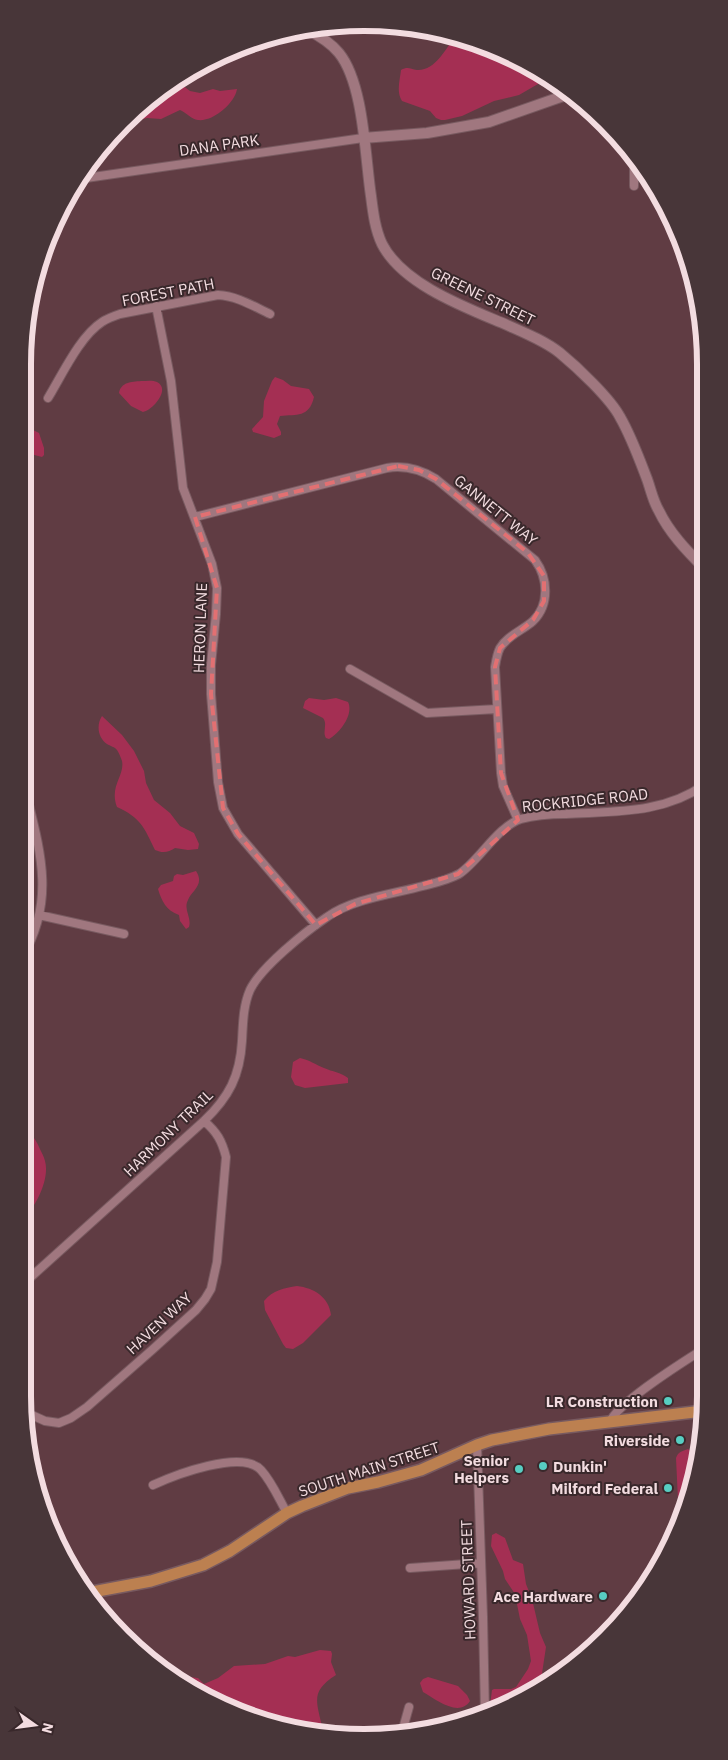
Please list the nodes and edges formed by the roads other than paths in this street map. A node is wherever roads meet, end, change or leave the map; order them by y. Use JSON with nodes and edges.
{"nodes":[{"id":1,"x":317,"y":35,"type":"edge"},
{"id":2,"x":562,"y":96,"type":"edge"},
{"id":3,"x":363,"y":138,"type":"junction"},
{"id":4,"x":634,"y":169,"type":"edge"},
{"id":5,"x":88,"y":178,"type":"edge"},
{"id":6,"x":634,"y":186,"type":"dead end"},
{"id":7,"x":156,"y":306,"type":"junction"},
{"id":8,"x":270,"y":314,"type":"dead end"},
{"id":9,"x":48,"y":398,"type":"dead end"},
{"id":10,"x":195,"y":517,"type":"junction"},
{"id":11,"x":697,"y":561,"type":"edge"},
{"id":12,"x":350,"y":668,"type":"dead end"},
{"id":13,"x":497,"y":709,"type":"junction"},
{"id":14,"x":697,"y":789,"type":"edge"},
{"id":15,"x":31,"y":815,"type":"edge"},
{"id":16,"x":518,"y":820,"type":"junction"},
{"id":17,"x":39,"y":915,"type":"junction"},
{"id":18,"x":316,"y":926,"type":"junction"},
{"id":19,"x":124,"y":934,"type":"dead end"},
{"id":20,"x":31,"y":942,"type":"edge"},
{"id":21,"x":204,"y":1121,"type":"junction"},
{"id":22,"x":31,"y":1277,"type":"edge"},
{"id":23,"x":697,"y":1354,"type":"edge"},
{"id":24,"x":696,"y":1412,"type":"edge"},
{"id":25,"x":32,"y":1415,"type":"edge"},
{"id":26,"x":610,"y":1422,"type":"junction"},
{"id":27,"x":477,"y":1445,"type":"junction"},
{"id":28,"x":153,"y":1485,"type":"dead end"},
{"id":29,"x":287,"y":1514,"type":"junction"},
{"id":30,"x":481,"y":1563,"type":"junction"},
{"id":31,"x":410,"y":1568,"type":"dead end"},
{"id":32,"x":95,"y":1592,"type":"edge"},
{"id":33,"x":485,"y":1705,"type":"edge"},
{"id":34,"x":409,"y":1707,"type":"dead end"},
{"id":35,"x":404,"y":1726,"type":"edge"}],
"edges":[{"from":1,"to":3,"type":"street","name":"GREENE STREET"},
{"from":2,"to":3,"type":"street"},
{"from":3,"to":5,"type":"street","name":"DANA PARK"},
{"from":3,"to":11,"type":"street","name":"GREENE STREET"},
{"from":4,"to":6,"type":"street"},
{"from":7,"to":8,"type":"street","name":"FOREST PATH"},
{"from":7,"to":9,"type":"street","name":"FOREST PATH"},
{"from":7,"to":10,"type":"street","name":"HERON LANE"},
{"from":10,"to":13,"type":"street","name":"GANNETT WAY"},
{"from":10,"to":18,"type":"street","name":"HERON LANE"},
{"from":12,"to":13,"type":"street"},
{"from":13,"to":16,"type":"street","name":"GANNETT WAY"},
{"from":14,"to":16,"type":"street","name":"ROCKRIDGE ROAD"},
{"from":15,"to":17,"type":"street"},
{"from":16,"to":18,"type":"street","name":"ROCKRIDGE ROAD"},
{"from":17,"to":19,"type":"street"},
{"from":17,"to":20,"type":"street"},
{"from":18,"to":21,"type":"street","name":"HARMONY TRAIL"},
{"from":21,"to":22,"type":"street","name":"HARMONY TRAIL"},
{"from":21,"to":25,"type":"street","name":"HAVEN WAY"},
{"from":23,"to":26,"type":"street"},
{"from":24,"to":26,"type":"main road","name":"SOUTH MAIN STREET"},
{"from":26,"to":27,"type":"main road","name":"SOUTH MAIN STREET"},
{"from":27,"to":29,"type":"main road","name":"SOUTH MAIN STREET"},
{"from":27,"to":30,"type":"street","name":"HOWARD STREET"},
{"from":28,"to":29,"type":"street"},
{"from":29,"to":32,"type":"main road","name":"SOUTH MAIN STREET"},
{"from":30,"to":31,"type":"street"},
{"from":30,"to":33,"type":"street","name":"HOWARD STREET"},
{"from":34,"to":35,"type":"street"}]}
